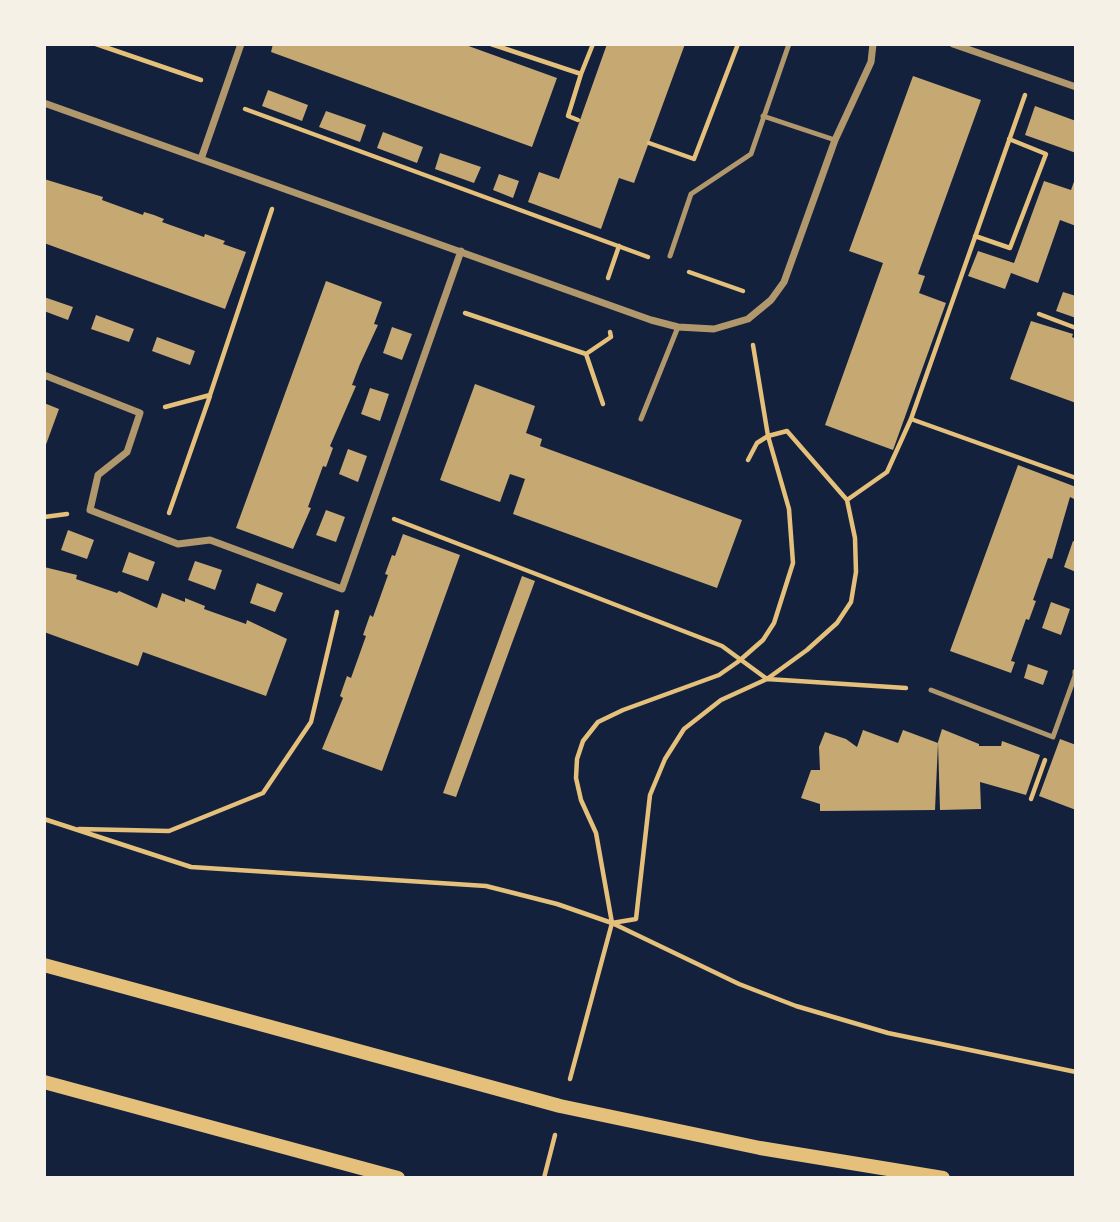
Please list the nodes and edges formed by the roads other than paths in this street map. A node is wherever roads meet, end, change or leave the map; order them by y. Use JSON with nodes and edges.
{"nodes":[{"id":1,"x":241,"y":44,"type":"edge"},
{"id":2,"x":789,"y":44,"type":"edge"},
{"id":3,"x":873,"y":44,"type":"edge"},
{"id":4,"x":953,"y":44,"type":"edge"},
{"id":5,"x":1076,"y":87,"type":"edge"},
{"id":6,"x":44,"y":103,"type":"edge"},
{"id":7,"x":764,"y":116,"type":"junction"},
{"id":8,"x":835,"y":140,"type":"junction"},
{"id":9,"x":201,"y":159,"type":"junction"},
{"id":10,"x":461,"y":251,"type":"junction"},
{"id":11,"x":670,"y":256,"type":"dead end"},
{"id":12,"x":678,"y":327,"type":"junction"},
{"id":13,"x":44,"y":375,"type":"edge"},
{"id":14,"x":641,"y":419,"type":"dead end"},
{"id":15,"x":1076,"y":673,"type":"edge"},
{"id":16,"x":931,"y":690,"type":"road end"},
{"id":17,"x":44,"y":965,"type":"edge"},
{"id":18,"x":44,"y":1082,"type":"edge"},
{"id":19,"x":398,"y":1178,"type":"edge"},
{"id":20,"x":943,"y":1178,"type":"edge"}],
"edges":[{"from":1,"to":9,"type":"street"},
{"from":2,"to":7,"type":"lane"},
{"from":3,"to":8,"type":"street"},
{"from":4,"to":5,"type":"street"},
{"from":6,"to":9,"type":"street"},
{"from":7,"to":8,"type":"lane"},
{"from":7,"to":11,"type":"lane"},
{"from":8,"to":12,"type":"street"},
{"from":9,"to":10,"type":"street"},
{"from":10,"to":12,"type":"street"},
{"from":10,"to":13,"type":"street"},
{"from":12,"to":14,"type":"lane"},
{"from":15,"to":16,"type":"lane"},
{"from":17,"to":20,"type":"main road"},
{"from":18,"to":19,"type":"main road"}]}
